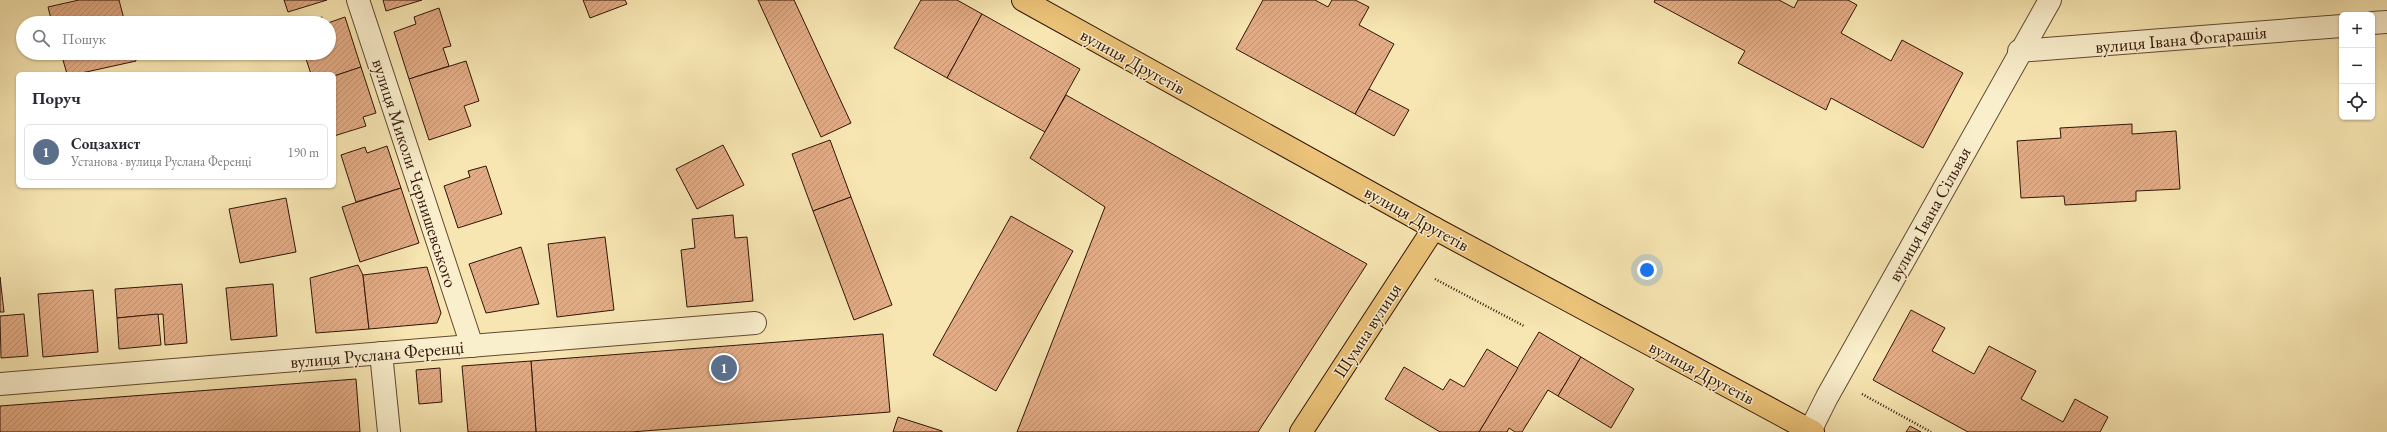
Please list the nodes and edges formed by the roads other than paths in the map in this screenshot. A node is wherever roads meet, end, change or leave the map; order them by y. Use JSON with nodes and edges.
{"nodes":[{"id":1,"x":358,"y":0,"type":"edge"},
{"id":2,"x":1023,"y":0,"type":"edge"},
{"id":3,"x":2050,"y":0,"type":"edge"},
{"id":4,"x":2387,"y":22,"type":"edge"},
{"id":5,"x":2375,"y":23,"type":"edge"},
{"id":6,"x":2339,"y":26,"type":"edge"},
{"id":7,"x":2019,"y":51,"type":"junction"},
{"id":8,"x":1434,"y":228,"type":"junction"},
{"id":9,"x":755,"y":323,"type":"dead end"},
{"id":10,"x":472,"y":346,"type":"junction"},
{"id":11,"x":381,"y":353,"type":"junction"},
{"id":12,"x":0,"y":384,"type":"edge"},
{"id":13,"x":1812,"y":431,"type":"edge"},
{"id":14,"x":389,"y":432,"type":"edge"},
{"id":15,"x":1301,"y":432,"type":"edge"}],
"edges":[{"from":1,"to":10,"type":"street","name":"вулиця Миколи Чернишевського"},
{"from":2,"to":8,"type":"main road","name":"вулиця Другетів"},
{"from":3,"to":7,"type":"street","name":"вулиця Івана Сільвая"},
{"from":4,"to":5,"type":"street"},
{"from":6,"to":7,"type":"street","name":"вулиця Івана Фогарашія"},
{"from":7,"to":13,"type":"street","name":"вулиця Івана Сільвая"},
{"from":8,"to":13,"type":"main road","name":"вулиця Другетів"},
{"from":8,"to":15,"type":"main road","name":"Шумна вулиця"},
{"from":9,"to":10,"type":"street","name":"вулиця Руслана Ференці"},
{"from":10,"to":11,"type":"street","name":"вулиця Руслана Ференці"},
{"from":11,"to":12,"type":"street","name":"вулиця Руслана Ференці"},
{"from":11,"to":14,"type":"street"}]}
